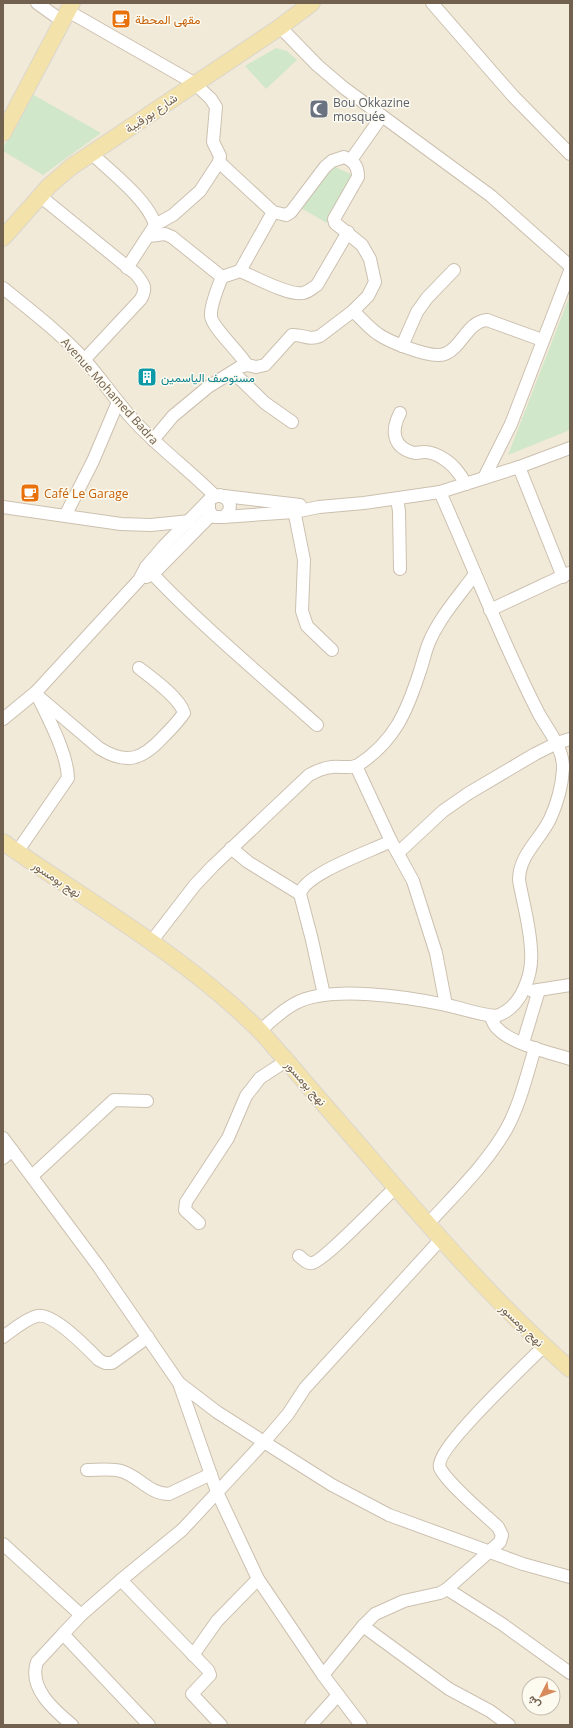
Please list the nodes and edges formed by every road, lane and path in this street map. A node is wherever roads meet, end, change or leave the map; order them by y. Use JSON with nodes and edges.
{"nodes":[{"id":1,"x":36,"y":3,"type":"edge"},
{"id":2,"x":312,"y":3,"type":"edge"},
{"id":3,"x":432,"y":3,"type":"edge"},
{"id":4,"x":67,"y":11,"type":"edge"},
{"id":5,"x":280,"y":27,"type":"junction"},
{"id":6,"x":194,"y":83,"type":"junction"},
{"id":7,"x":382,"y":116,"type":"junction"},
{"id":8,"x":3,"y":133,"type":"edge"},
{"id":9,"x":91,"y":153,"type":"junction"},
{"id":10,"x":570,"y":154,"type":"edge"},
{"id":11,"x":351,"y":160,"type":"junction"},
{"id":12,"x":219,"y":162,"type":"junction"},
{"id":13,"x":40,"y":196,"type":"junction"},
{"id":14,"x":273,"y":212,"type":"junction"},
{"id":15,"x":155,"y":225,"type":"junction"},
{"id":16,"x":348,"y":232,"type":"junction"},
{"id":17,"x":149,"y":236,"type":"junction"},
{"id":18,"x":3,"y":238,"type":"edge"},
{"id":19,"x":570,"y":266,"type":"edge"},
{"id":20,"x":127,"y":268,"type":"junction"},
{"id":21,"x":454,"y":270,"type":"dead end"},
{"id":22,"x":240,"y":271,"type":"junction"},
{"id":23,"x":570,"y":271,"type":"edge"},
{"id":24,"x":222,"y":277,"type":"junction"},
{"id":25,"x":3,"y":288,"type":"edge"},
{"id":26,"x":353,"y":312,"type":"junction"},
{"id":27,"x":542,"y":340,"type":"junction"},
{"id":28,"x":402,"y":346,"type":"junction"},
{"id":29,"x":84,"y":359,"type":"junction"},
{"id":30,"x":247,"y":365,"type":"junction"},
{"id":31,"x":233,"y":372,"type":"junction"},
{"id":32,"x":118,"y":402,"type":"junction"},
{"id":33,"x":400,"y":413,"type":"dead end"},
{"id":34,"x":292,"y":422,"type":"dead end"},
{"id":35,"x":153,"y":440,"type":"junction"},
{"id":36,"x":570,"y":448,"type":"edge"},
{"id":37,"x":519,"y":468,"type":"junction"},
{"id":38,"x":484,"y":478,"type":"junction"},
{"id":39,"x":466,"y":484,"type":"junction"},
{"id":40,"x":440,"y":492,"type":"junction"},
{"id":41,"x":216,"y":498,"type":"junction"},
{"id":42,"x":397,"y":499,"type":"junction"},
{"id":43,"x":3,"y":507,"type":"edge"},
{"id":44,"x":294,"y":508,"type":"junction"},
{"id":45,"x":65,"y":516,"type":"junction"},
{"id":46,"x":215,"y":517,"type":"junction"},
{"id":47,"x":188,"y":521,"type":"junction"},
{"id":48,"x":400,"y":569,"type":"dead end"},
{"id":49,"x":149,"y":571,"type":"junction"},
{"id":50,"x":475,"y":574,"type":"junction"},
{"id":51,"x":566,"y":575,"type":"edge"},
{"id":52,"x":490,"y":610,"type":"junction"},
{"id":53,"x":332,"y":650,"type":"dead end"},
{"id":54,"x":139,"y":668,"type":"dead end"},
{"id":55,"x":37,"y":694,"type":"junction"},
{"id":56,"x":3,"y":719,"type":"edge"},
{"id":57,"x":317,"y":725,"type":"dead end"},
{"id":58,"x":570,"y":739,"type":"edge"},
{"id":59,"x":557,"y":743,"type":"junction"},
{"id":60,"x":356,"y":766,"type":"junction"},
{"id":61,"x":391,"y":840,"type":"junction"},
{"id":62,"x":3,"y":842,"type":"edge"},
{"id":63,"x":231,"y":848,"type":"junction"},
{"id":64,"x":17,"y":852,"type":"junction"},
{"id":65,"x":398,"y":853,"type":"junction"},
{"id":66,"x":300,"y":894,"type":"junction"},
{"id":67,"x":151,"y":942,"type":"junction"},
{"id":68,"x":570,"y":985,"type":"edge"},
{"id":69,"x":539,"y":990,"type":"junction"},
{"id":70,"x":523,"y":992,"type":"junction"},
{"id":71,"x":324,"y":995,"type":"junction"},
{"id":72,"x":446,"y":1005,"type":"junction"},
{"id":73,"x":490,"y":1016,"type":"junction"},
{"id":74,"x":260,"y":1031,"type":"junction"},
{"id":75,"x":523,"y":1043,"type":"junction"},
{"id":76,"x":535,"y":1048,"type":"junction"},
{"id":77,"x":570,"y":1059,"type":"edge"},
{"id":78,"x":286,"y":1061,"type":"junction"},
{"id":79,"x":147,"y":1100,"type":"dead end"},
{"id":80,"x":3,"y":1138,"type":"edge"},
{"id":81,"x":12,"y":1150,"type":"junction"},
{"id":82,"x":3,"y":1158,"type":"edge"},
{"id":83,"x":32,"y":1176,"type":"junction"},
{"id":84,"x":396,"y":1186,"type":"junction"},
{"id":85,"x":199,"y":1223,"type":"dead end"},
{"id":86,"x":428,"y":1225,"type":"junction"},
{"id":87,"x":441,"y":1239,"type":"junction"},
{"id":88,"x":299,"y":1256,"type":"dead end"},
{"id":89,"x":3,"y":1337,"type":"edge"},
{"id":90,"x":148,"y":1337,"type":"junction"},
{"id":91,"x":544,"y":1346,"type":"junction"},
{"id":92,"x":570,"y":1369,"type":"edge"},
{"id":93,"x":178,"y":1383,"type":"junction"},
{"id":94,"x":264,"y":1442,"type":"junction"},
{"id":95,"x":87,"y":1470,"type":"dead end"},
{"id":96,"x":211,"y":1474,"type":"junction"},
{"id":97,"x":217,"y":1492,"type":"junction"},
{"id":98,"x":3,"y":1544,"type":"edge"},
{"id":99,"x":490,"y":1552,"type":"junction"},
{"id":100,"x":570,"y":1577,"type":"edge"},
{"id":101,"x":121,"y":1580,"type":"junction"},
{"id":102,"x":258,"y":1580,"type":"junction"},
{"id":103,"x":447,"y":1589,"type":"junction"},
{"id":104,"x":81,"y":1615,"type":"junction"},
{"id":105,"x":362,"y":1626,"type":"junction"},
{"id":106,"x":63,"y":1634,"type":"junction"},
{"id":107,"x":193,"y":1655,"type":"junction"},
{"id":108,"x":570,"y":1673,"type":"edge"},
{"id":109,"x":323,"y":1675,"type":"junction"},
{"id":110,"x":338,"y":1695,"type":"junction"},
{"id":111,"x":72,"y":1725,"type":"edge"},
{"id":112,"x":149,"y":1725,"type":"edge"},
{"id":113,"x":221,"y":1725,"type":"edge"},
{"id":114,"x":311,"y":1725,"type":"edge"},
{"id":115,"x":361,"y":1725,"type":"edge"},
{"id":116,"x":509,"y":1725,"type":"edge"}],
"edges":[{"from":1,"to":4,"type":"street"},
{"from":2,"to":5,"type":"main road","name":"شارع بورقيبة"},
{"from":3,"to":10,"type":"street"},
{"from":4,"to":6,"type":"street"},
{"from":4,"to":8,"type":"main road"},
{"from":5,"to":6,"type":"main road","name":"شارع بورقيبة"},
{"from":5,"to":7,"type":"street"},
{"from":6,"to":9,"type":"main road","name":"شارع بورقيبة"},
{"from":6,"to":12,"type":"street"},
{"from":7,"to":11,"type":"street"},
{"from":7,"to":19,"type":"street"},
{"from":9,"to":13,"type":"main road","name":"شارع بورقيبة"},
{"from":9,"to":15,"type":"street"},
{"from":11,"to":14,"type":"street"},
{"from":11,"to":16,"type":"street"},
{"from":12,"to":14,"type":"street"},
{"from":12,"to":15,"type":"street"},
{"from":13,"to":18,"type":"main road","name":"شارع بورقيبة"},
{"from":13,"to":20,"type":"street"},
{"from":14,"to":22,"type":"street"},
{"from":15,"to":17,"type":"street"},
{"from":16,"to":22,"type":"street"},
{"from":16,"to":26,"type":"street"},
{"from":17,"to":20,"type":"street"},
{"from":17,"to":24,"type":"street"},
{"from":20,"to":29,"type":"street"},
{"from":21,"to":28,"type":"street"},
{"from":22,"to":24,"type":"street"},
{"from":23,"to":27,"type":"street"},
{"from":24,"to":30,"type":"street"},
{"from":25,"to":29,"type":"street","name":"Avenue Mohamed Badra"},
{"from":26,"to":28,"type":"street"},
{"from":26,"to":30,"type":"street"},
{"from":27,"to":28,"type":"street"},
{"from":27,"to":38,"type":"street"},
{"from":29,"to":32,"type":"street","name":"Avenue Mohamed Badra"},
{"from":30,"to":31,"type":"street"},
{"from":31,"to":34,"type":"street"},
{"from":31,"to":35,"type":"street"},
{"from":32,"to":35,"type":"street","name":"Avenue Mohamed Badra"},
{"from":32,"to":45,"type":"street"},
{"from":33,"to":39,"type":"street"},
{"from":35,"to":41,"type":"street","name":"Avenue Mohamed Badra"},
{"from":36,"to":37,"type":"street"},
{"from":37,"to":38,"type":"street"},
{"from":37,"to":51,"type":"street"},
{"from":38,"to":39,"type":"street"},
{"from":39,"to":40,"type":"street"},
{"from":40,"to":42,"type":"street"},
{"from":40,"to":50,"type":"street"},
{"from":41,"to":44,"type":"street"},
{"from":41,"to":46,"type":"street"},
{"from":41,"to":46,"type":"street"},
{"from":41,"to":47,"type":"street"},
{"from":42,"to":44,"type":"street"},
{"from":42,"to":48,"type":"street"},
{"from":43,"to":45,"type":"street"},
{"from":44,"to":46,"type":"street"},
{"from":44,"to":53,"type":"street"},
{"from":45,"to":47,"type":"street"},
{"from":46,"to":47,"type":"street"},
{"from":46,"to":49,"type":"street"},
{"from":47,"to":49,"type":"street"},
{"from":49,"to":55,"type":"street"},
{"from":49,"to":57,"type":"street"},
{"from":50,"to":52,"type":"street"},
{"from":50,"to":60,"type":"street"},
{"from":51,"to":52,"type":"street"},
{"from":52,"to":59,"type":"street"},
{"from":54,"to":55,"type":"street"},
{"from":55,"to":56,"type":"street"},
{"from":55,"to":64,"type":"street"},
{"from":58,"to":59,"type":"street"},
{"from":59,"to":65,"type":"street"},
{"from":59,"to":70,"type":"street"},
{"from":60,"to":61,"type":"street"},
{"from":60,"to":63,"type":"street"},
{"from":61,"to":65,"type":"street"},
{"from":61,"to":66,"type":"street"},
{"from":62,"to":64,"type":"main road","name":"نهج بومسور"},
{"from":63,"to":66,"type":"street"},
{"from":63,"to":67,"type":"street"},
{"from":64,"to":67,"type":"main road","name":"نهج بومسور"},
{"from":65,"to":72,"type":"street"},
{"from":66,"to":71,"type":"street"},
{"from":67,"to":74,"type":"main road","name":"نهج بومسور"},
{"from":68,"to":69,"type":"street"},
{"from":69,"to":70,"type":"street"},
{"from":69,"to":75,"type":"street"},
{"from":70,"to":73,"type":"street"},
{"from":71,"to":72,"type":"street"},
{"from":71,"to":74,"type":"street"},
{"from":72,"to":73,"type":"street"},
{"from":73,"to":75,"type":"street"},
{"from":74,"to":78,"type":"main road","name":"نهج بومسور"},
{"from":75,"to":76,"type":"street"},
{"from":76,"to":77,"type":"street"},
{"from":76,"to":86,"type":"street"},
{"from":78,"to":84,"type":"main road","name":"نهج بومسور"},
{"from":78,"to":85,"type":"street"},
{"from":79,"to":83,"type":"street"},
{"from":80,"to":81,"type":"street"},
{"from":81,"to":82,"type":"street"},
{"from":81,"to":83,"type":"street"},
{"from":83,"to":90,"type":"street"},
{"from":84,"to":86,"type":"main road","name":"نهج بومسور"},
{"from":84,"to":88,"type":"street"},
{"from":86,"to":87,"type":"main road","name":"نهج بومسور"},
{"from":87,"to":91,"type":"main road","name":"نهج بومسور"},
{"from":87,"to":94,"type":"street"},
{"from":89,"to":90,"type":"street"},
{"from":90,"to":93,"type":"street"},
{"from":91,"to":92,"type":"main road","name":"نهج بومسور"},
{"from":91,"to":99,"type":"street"},
{"from":93,"to":94,"type":"street"},
{"from":93,"to":96,"type":"street"},
{"from":94,"to":97,"type":"street"},
{"from":94,"to":99,"type":"street"},
{"from":95,"to":96,"type":"street"},
{"from":96,"to":97,"type":"street"},
{"from":97,"to":101,"type":"street"},
{"from":97,"to":102,"type":"street"},
{"from":98,"to":104,"type":"street"},
{"from":99,"to":100,"type":"street"},
{"from":99,"to":103,"type":"street"},
{"from":101,"to":104,"type":"street"},
{"from":101,"to":107,"type":"street"},
{"from":102,"to":107,"type":"street"},
{"from":102,"to":109,"type":"street"},
{"from":103,"to":105,"type":"street"},
{"from":103,"to":108,"type":"street"},
{"from":104,"to":106,"type":"street"},
{"from":105,"to":109,"type":"street"},
{"from":105,"to":116,"type":"street"},
{"from":106,"to":111,"type":"street"},
{"from":106,"to":112,"type":"street"},
{"from":107,"to":113,"type":"street"},
{"from":109,"to":110,"type":"street"},
{"from":110,"to":114,"type":"street"},
{"from":110,"to":115,"type":"street"}]}
